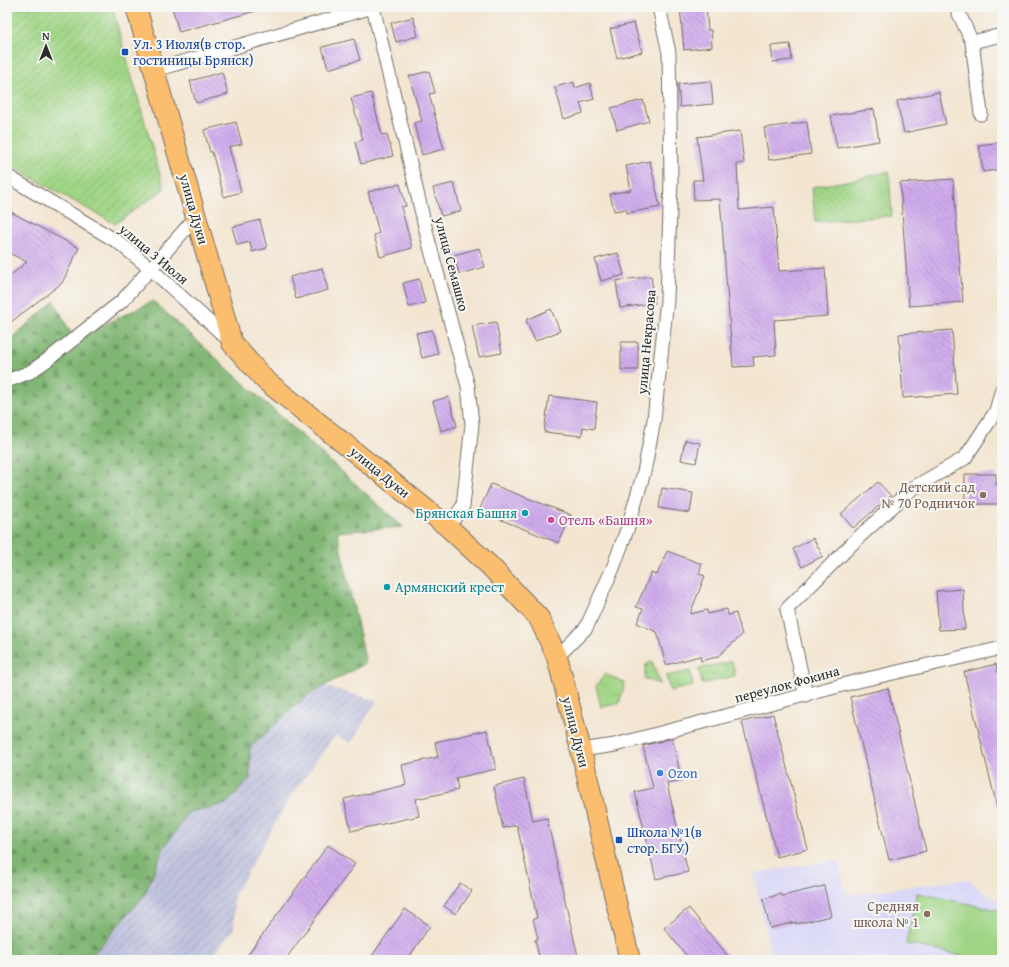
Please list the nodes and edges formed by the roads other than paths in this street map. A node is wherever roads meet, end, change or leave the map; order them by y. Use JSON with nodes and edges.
{"nodes":[{"id":1,"x":136,"y":7,"type":"edge"},
{"id":2,"x":373,"y":7,"type":"edge"},
{"id":3,"x":659,"y":7,"type":"edge"},
{"id":4,"x":956,"y":7,"type":"edge"},
{"id":5,"x":1002,"y":36,"type":"edge"},
{"id":6,"x":972,"y":42,"type":"junction"},
{"id":7,"x":155,"y":70,"type":"junction"},
{"id":8,"x":981,"y":114,"type":"dead end"},
{"id":9,"x":7,"y":176,"type":"edge"},
{"id":10,"x":196,"y":217,"type":"junction"},
{"id":11,"x":151,"y":269,"type":"junction"},
{"id":12,"x":232,"y":343,"type":"junction"},
{"id":13,"x":7,"y":381,"type":"edge"},
{"id":14,"x":1002,"y":389,"type":"edge"},
{"id":15,"x":448,"y":527,"type":"junction"},
{"id":16,"x":1002,"y":648,"type":"edge"},
{"id":17,"x":557,"y":657,"type":"junction"},
{"id":18,"x":806,"y":696,"type":"junction"},
{"id":19,"x":581,"y":750,"type":"junction"},
{"id":20,"x":630,"y":960,"type":"edge"}],
"edges":[{"from":1,"to":7,"type":"main road","name":"улица Дуки"},
{"from":2,"to":7,"type":"street"},
{"from":2,"to":15,"type":"street","name":"улица Семашко"},
{"from":3,"to":17,"type":"street","name":"улица Некрасова"},
{"from":4,"to":6,"type":"street"},
{"from":5,"to":6,"type":"street"},
{"from":6,"to":8,"type":"street"},
{"from":7,"to":10,"type":"main road","name":"улица Дуки"},
{"from":9,"to":11,"type":"street","name":"улица 3 Июля"},
{"from":10,"to":11,"type":"street"},
{"from":10,"to":12,"type":"main road","name":"улица Дуки"},
{"from":11,"to":12,"type":"street","name":"улица 3 Июля"},
{"from":11,"to":13,"type":"street"},
{"from":12,"to":15,"type":"main road","name":"улица Дуки"},
{"from":14,"to":18,"type":"street"},
{"from":15,"to":17,"type":"main road","name":"улица Дуки"},
{"from":16,"to":18,"type":"street","name":"переулок Фокина"},
{"from":17,"to":19,"type":"main road","name":"улица Дуки"},
{"from":18,"to":19,"type":"street","name":"переулок Фокина"},
{"from":19,"to":20,"type":"main road","name":"улица Дуки"}]}
